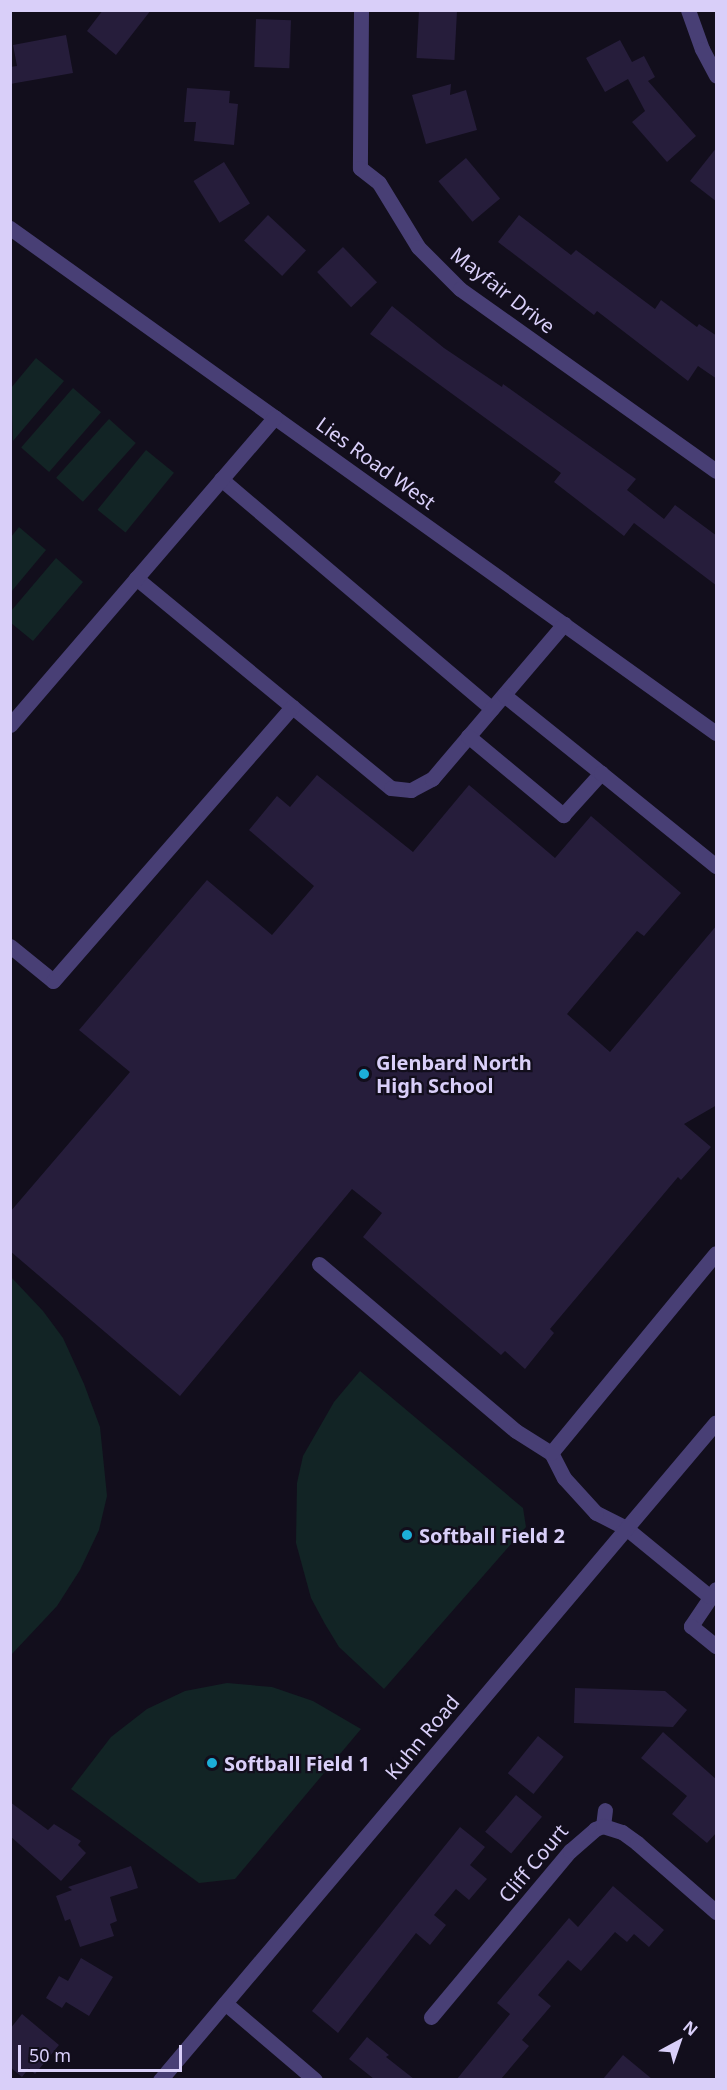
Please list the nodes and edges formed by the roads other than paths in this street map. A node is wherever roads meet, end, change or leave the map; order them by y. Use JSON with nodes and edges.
{"nodes":[{"id":1,"x":361,"y":10,"type":"edge"},
{"id":2,"x":688,"y":10,"type":"edge"},
{"id":3,"x":717,"y":75,"type":"edge"},
{"id":4,"x":10,"y":228,"type":"edge"},
{"id":5,"x":275,"y":417,"type":"junction"},
{"id":6,"x":717,"y":471,"type":"edge"},
{"id":7,"x":221,"y":479,"type":"junction"},
{"id":8,"x":136,"y":578,"type":"junction"},
{"id":9,"x":564,"y":624,"type":"junction"},
{"id":10,"x":504,"y":695,"type":"junction"},
{"id":11,"x":292,"y":707,"type":"junction"},
{"id":12,"x":492,"y":709,"type":"junction"},
{"id":13,"x":10,"y":725,"type":"edge"},
{"id":14,"x":717,"y":733,"type":"edge"},
{"id":15,"x":468,"y":736,"type":"junction"},
{"id":16,"x":601,"y":773,"type":"junction"},
{"id":17,"x":717,"y":866,"type":"edge"},
{"id":18,"x":10,"y":946,"type":"edge"},
{"id":19,"x":717,"y":1253,"type":"edge"},
{"id":20,"x":319,"y":1264,"type":"dead end"},
{"id":21,"x":717,"y":1422,"type":"edge"},
{"id":22,"x":550,"y":1453,"type":"junction"},
{"id":23,"x":626,"y":1528,"type":"junction"},
{"id":24,"x":713,"y":1592,"type":"edge"},
{"id":25,"x":717,"y":1646,"type":"edge"},
{"id":26,"x":605,"y":1810,"type":"dead end"},
{"id":27,"x":603,"y":1826,"type":"junction"},
{"id":28,"x":717,"y":1912,"type":"edge"},
{"id":29,"x":225,"y":2003,"type":"junction"},
{"id":30,"x":431,"y":2017,"type":"dead end"},
{"id":31,"x":160,"y":2079,"type":"edge"},
{"id":32,"x":315,"y":2079,"type":"edge"}],
"edges":[{"from":1,"to":6,"type":"street","name":"Mayfair Drive"},
{"from":2,"to":3,"type":"street"},
{"from":4,"to":5,"type":"street","name":"Lies Road West"},
{"from":5,"to":7,"type":"street"},
{"from":5,"to":9,"type":"street","name":"Lies Road West"},
{"from":7,"to":8,"type":"street"},
{"from":7,"to":12,"type":"street"},
{"from":8,"to":11,"type":"street"},
{"from":8,"to":13,"type":"street"},
{"from":9,"to":10,"type":"street"},
{"from":9,"to":14,"type":"street","name":"Lies Road West"},
{"from":10,"to":12,"type":"street"},
{"from":10,"to":16,"type":"street"},
{"from":11,"to":15,"type":"street"},
{"from":11,"to":18,"type":"street"},
{"from":12,"to":15,"type":"street"},
{"from":15,"to":16,"type":"street"},
{"from":16,"to":17,"type":"street"},
{"from":19,"to":22,"type":"street"},
{"from":20,"to":22,"type":"street"},
{"from":21,"to":23,"type":"street","name":"Kuhn Road"},
{"from":22,"to":23,"type":"street"},
{"from":23,"to":24,"type":"street"},
{"from":23,"to":29,"type":"street","name":"Kuhn Road"},
{"from":24,"to":25,"type":"street"},
{"from":26,"to":27,"type":"street"},
{"from":27,"to":28,"type":"street"},
{"from":27,"to":30,"type":"street","name":"Cliff Court"},
{"from":29,"to":31,"type":"street","name":"Kuhn Road"},
{"from":29,"to":32,"type":"street"}]}
